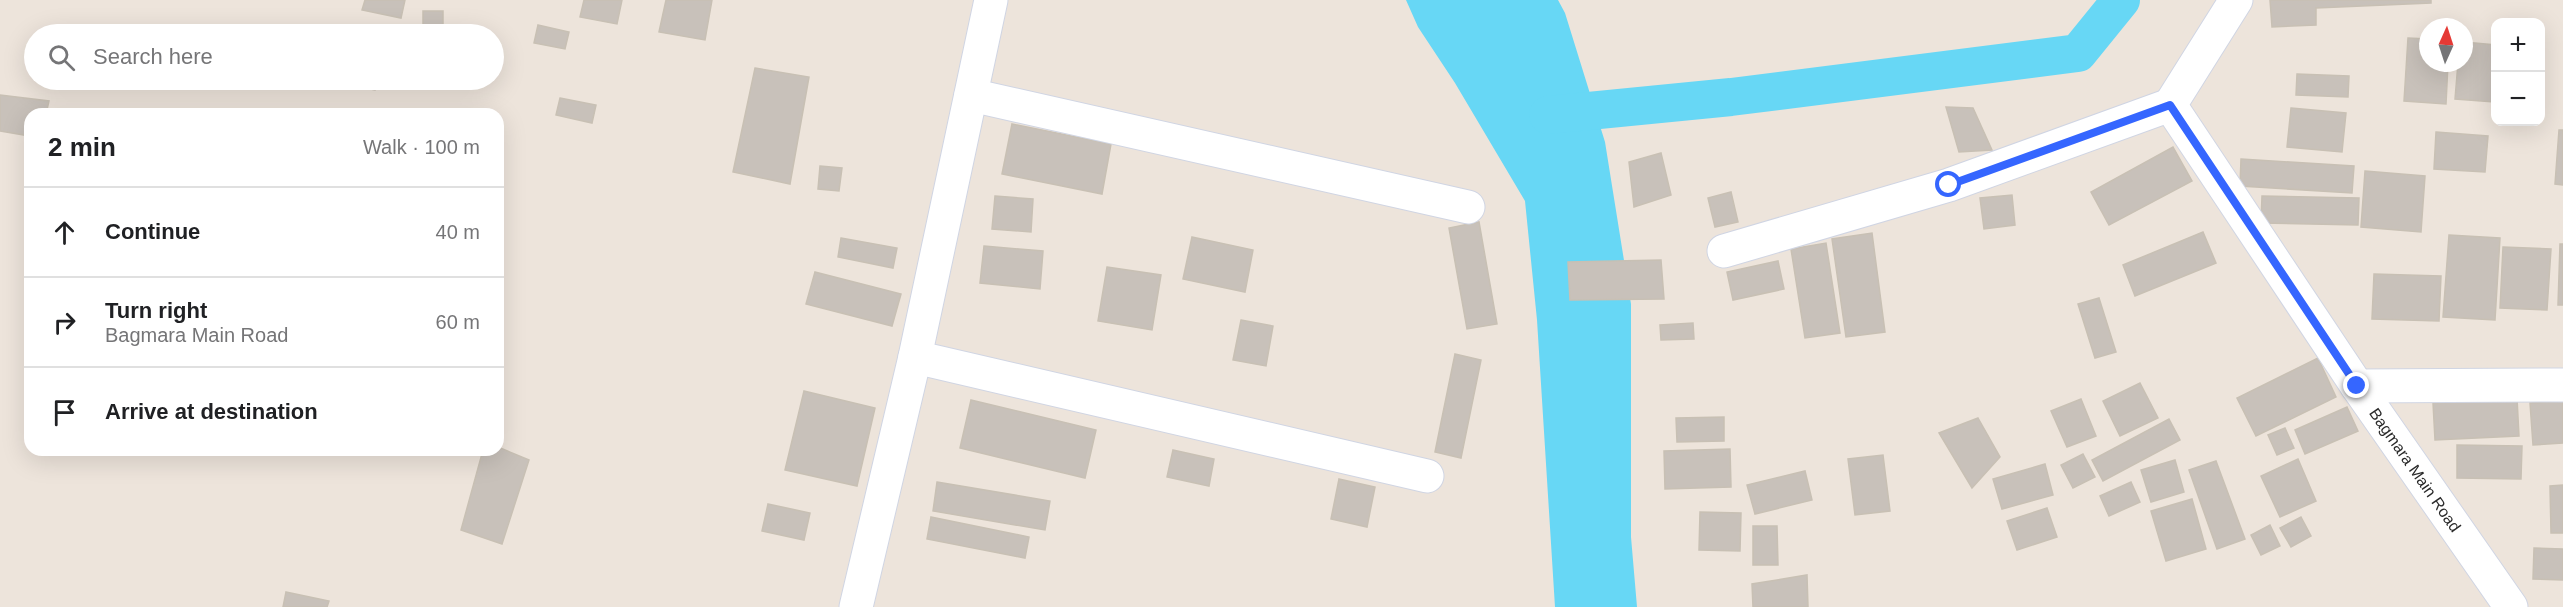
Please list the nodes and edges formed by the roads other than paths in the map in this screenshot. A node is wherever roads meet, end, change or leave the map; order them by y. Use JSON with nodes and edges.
{"nodes":[{"id":1,"x":991,"y":0,"type":"edge"},
{"id":2,"x":2236,"y":0,"type":"edge"},
{"id":3,"x":971,"y":96,"type":"junction"},
{"id":4,"x":2170,"y":105,"type":"junction"},
{"id":5,"x":1468,"y":207,"type":"dead end"},
{"id":6,"x":1724,"y":251,"type":"dead end"},
{"id":7,"x":915,"y":357,"type":"junction"},
{"id":8,"x":2357,"y":386,"type":"junction"},
{"id":9,"x":2563,"y":386,"type":"edge"},
{"id":10,"x":1427,"y":476,"type":"dead end"},
{"id":11,"x":856,"y":607,"type":"edge"},
{"id":12,"x":2511,"y":607,"type":"edge"}],
"edges":[{"from":1,"to":3,"type":"street"},
{"from":2,"to":4,"type":"street"},
{"from":3,"to":5,"type":"street"},
{"from":3,"to":7,"type":"street"},
{"from":4,"to":6,"type":"street"},
{"from":4,"to":8,"type":"street","name":"Bagmara Main Road"},
{"from":7,"to":10,"type":"street"},
{"from":7,"to":11,"type":"street"},
{"from":8,"to":9,"type":"street"},
{"from":8,"to":12,"type":"street","name":"Bagmara Main Road"}]}
